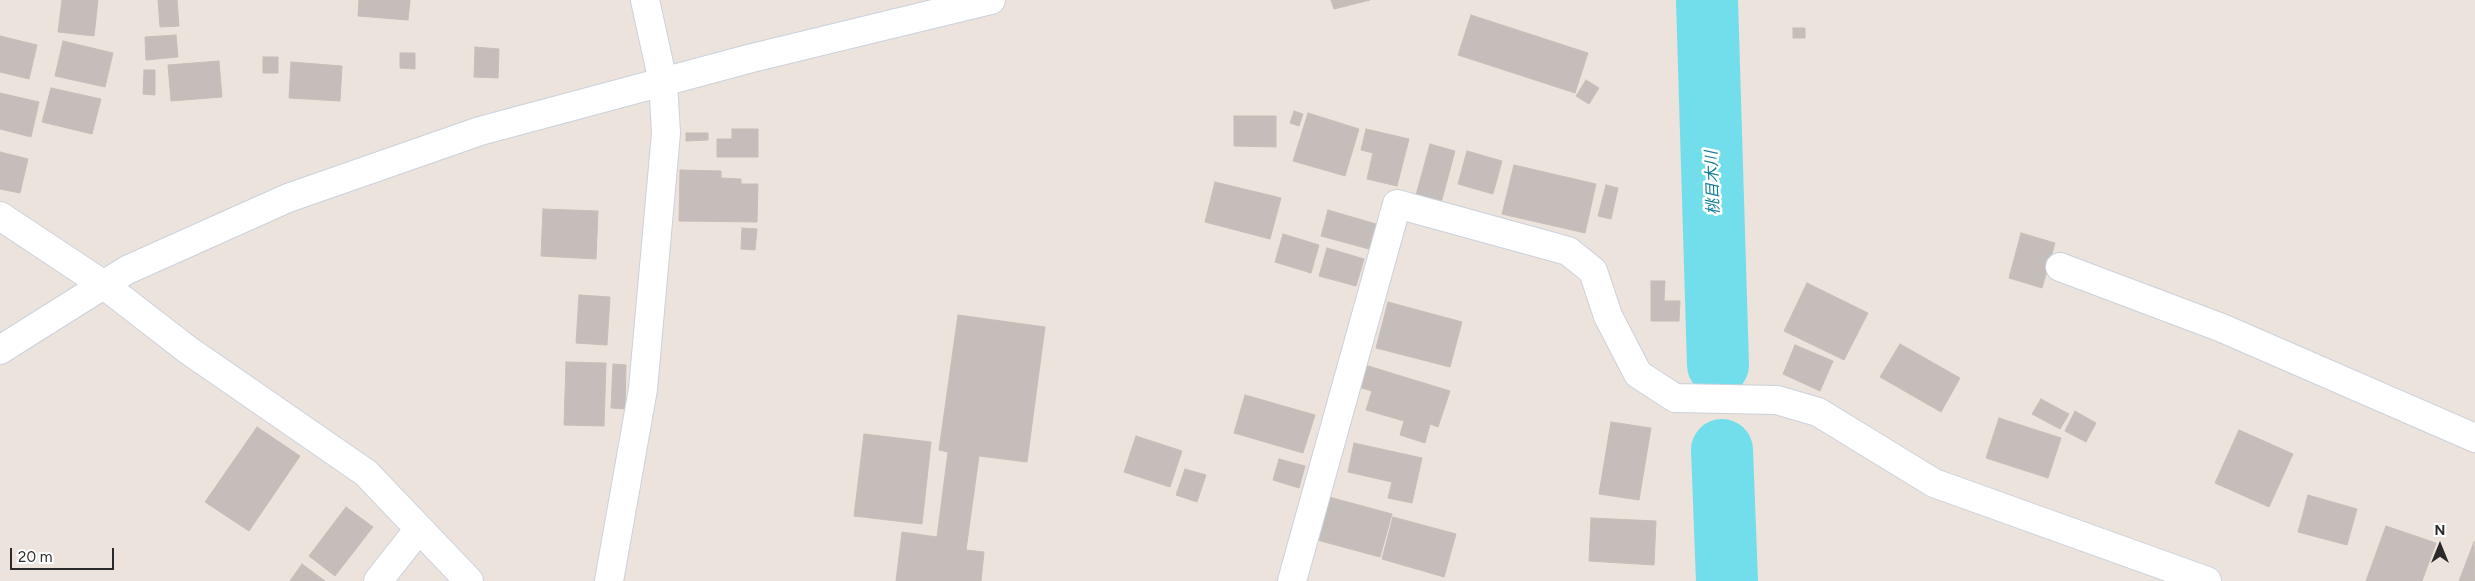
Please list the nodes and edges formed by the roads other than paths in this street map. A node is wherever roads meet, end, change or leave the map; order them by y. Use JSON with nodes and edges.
{"nodes":[{"id":1,"x":645,"y":0,"type":"edge"},
{"id":2,"x":991,"y":0,"type":"edge"},
{"id":3,"x":663,"y":82,"type":"junction"},
{"id":4,"x":0,"y":216,"type":"edge"},
{"id":5,"x":2060,"y":267,"type":"dead end"},
{"id":6,"x":104,"y":285,"type":"junction"},
{"id":7,"x":0,"y":350,"type":"edge"},
{"id":8,"x":2475,"y":438,"type":"edge"},
{"id":9,"x":419,"y":529,"type":"junction"},
{"id":10,"x":378,"y":581,"type":"edge"},
{"id":11,"x":469,"y":581,"type":"edge"},
{"id":12,"x":609,"y":581,"type":"edge"},
{"id":13,"x":1292,"y":581,"type":"edge"},
{"id":14,"x":2207,"y":581,"type":"edge"}],
"edges":[{"from":1,"to":3,"type":"street"},
{"from":2,"to":3,"type":"street"},
{"from":3,"to":6,"type":"street"},
{"from":3,"to":12,"type":"street"},
{"from":4,"to":6,"type":"street"},
{"from":5,"to":8,"type":"street"},
{"from":6,"to":7,"type":"street"},
{"from":6,"to":9,"type":"street"},
{"from":9,"to":10,"type":"street"},
{"from":9,"to":11,"type":"street"},
{"from":13,"to":14,"type":"street"}]}
